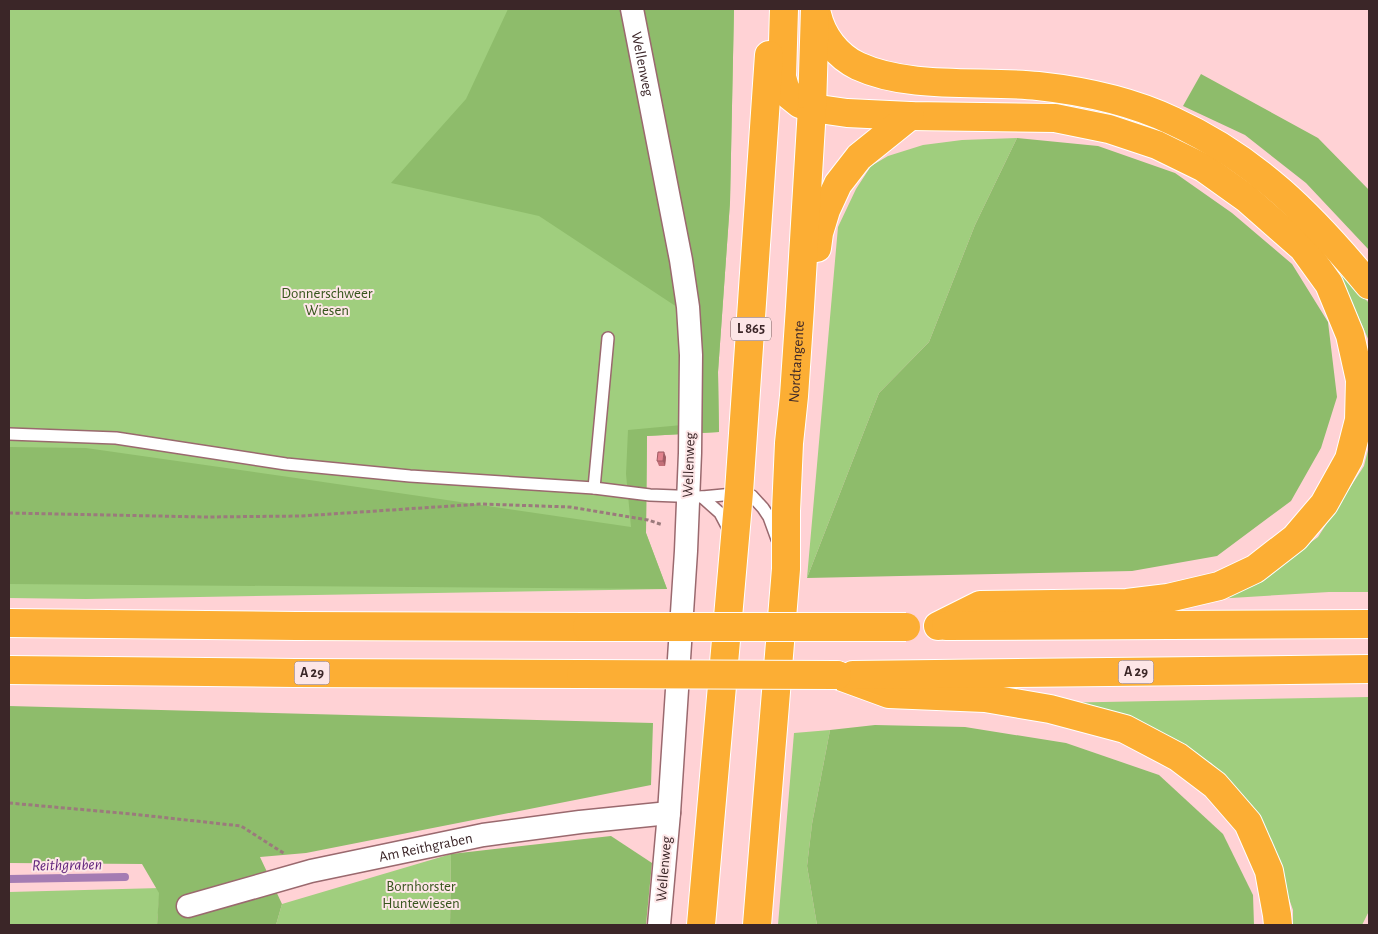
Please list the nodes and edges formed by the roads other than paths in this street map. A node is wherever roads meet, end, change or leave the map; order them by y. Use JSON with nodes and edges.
{"nodes":[{"id":1,"x":632,"y":9,"type":"edge"},
{"id":2,"x":771,"y":9,"type":"edge"},
{"id":3,"x":784,"y":9,"type":"edge"},
{"id":4,"x":815,"y":9,"type":"edge"},
{"id":5,"x":812,"y":108,"type":"junction"},
{"id":6,"x":910,"y":116,"type":"junction"},
{"id":7,"x":1369,"y":285,"type":"edge"},
{"id":8,"x":800,"y":307,"type":"junction"},
{"id":9,"x":608,"y":338,"type":"dead end"},
{"id":10,"x":9,"y":434,"type":"edge"},
{"id":11,"x":594,"y":488,"type":"junction"},
{"id":12,"x":739,"y":492,"type":"junction"},
{"id":13,"x":695,"y":497,"type":"junction"},
{"id":14,"x":734,"y":541,"type":"junction"},
{"id":15,"x":786,"y":569,"type":"junction"},
{"id":16,"x":9,"y":623,"type":"edge"},
{"id":17,"x":1369,"y":624,"type":"edge"},
{"id":18,"x":938,"y":626,"type":"junction"},
{"id":19,"x":1369,"y":669,"type":"edge"},
{"id":20,"x":9,"y":670,"type":"edge"},
{"id":21,"x":902,"y":684,"type":"junction"},
{"id":22,"x":669,"y":813,"type":"junction"},
{"id":23,"x":188,"y":906,"type":"dead end"},
{"id":24,"x":659,"y":925,"type":"edge"},
{"id":25,"x":702,"y":925,"type":"edge"},
{"id":26,"x":757,"y":925,"type":"edge"},
{"id":27,"x":1278,"y":925,"type":"edge"}],
"edges":[{"from":1,"to":13,"type":"street","name":"Wellenweg"},
{"from":2,"to":12,"type":"highway","number":"L 865"},
{"from":3,"to":5,"type":"highway"},
{"from":4,"to":5,"type":"highway","name":"Nordtangente"},
{"from":4,"to":7,"type":"highway"},
{"from":5,"to":6,"type":"highway"},
{"from":5,"to":8,"type":"highway","name":"Nordtangente"},
{"from":6,"to":8,"type":"highway"},
{"from":6,"to":18,"type":"highway"},
{"from":8,"to":15,"type":"highway","name":"Nordtangente"},
{"from":9,"to":11,"type":"lane"},
{"from":10,"to":11,"type":"lane"},
{"from":11,"to":13,"type":"lane"},
{"from":12,"to":13,"type":"lane"},
{"from":12,"to":14,"type":"highway","number":"L 865"},
{"from":12,"to":15,"type":"lane"},
{"from":13,"to":14,"type":"lane"},
{"from":13,"to":22,"type":"street","name":"Wellenweg"},
{"from":14,"to":25,"type":"highway","number":"L 865"},
{"from":15,"to":26,"type":"highway","name":"Nordtangente"},
{"from":16,"to":18,"type":"highway","bridge":true},
{"from":17,"to":18,"type":"highway"},
{"from":19,"to":21,"type":"highway","number":"A 29"},
{"from":20,"to":21,"type":"highway","number":"A 29","bridge":true},
{"from":21,"to":27,"type":"highway"},
{"from":22,"to":23,"type":"street","name":"Am Reithgraben"},
{"from":22,"to":24,"type":"street","name":"Wellenweg"}]}
